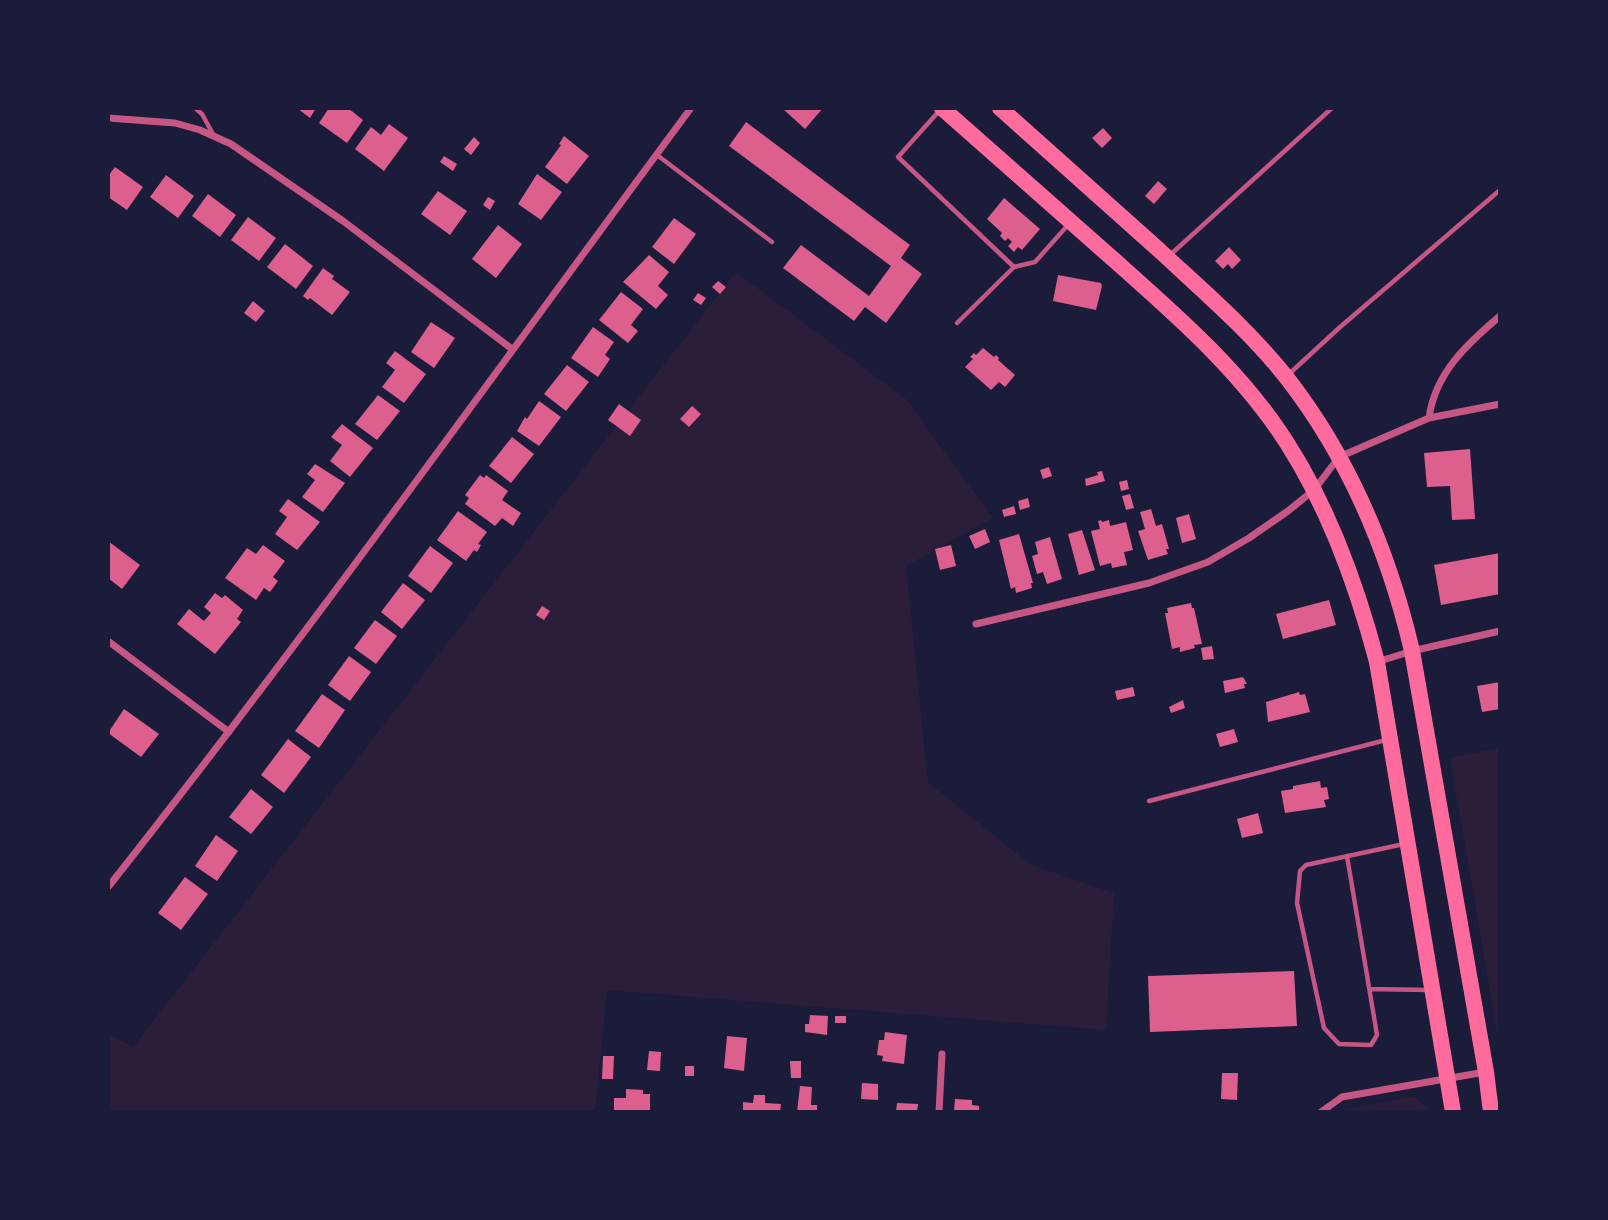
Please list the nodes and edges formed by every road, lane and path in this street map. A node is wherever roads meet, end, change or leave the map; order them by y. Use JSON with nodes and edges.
{"nodes":[{"id":1,"x":110,"y":108,"type":"edge"},
{"id":2,"x":195,"y":108,"type":"edge"},
{"id":3,"x":691,"y":108,"type":"edge"},
{"id":4,"x":942,"y":108,"type":"edge"},
{"id":5,"x":1000,"y":108,"type":"edge"},
{"id":6,"x":1332,"y":108,"type":"edge"},
{"id":7,"x":109,"y":118,"type":"edge"},
{"id":8,"x":214,"y":136,"type":"junction"},
{"id":9,"x":657,"y":155,"type":"junction"},
{"id":10,"x":1500,"y":191,"type":"edge"},
{"id":11,"x":1070,"y":221,"type":"junction"},
{"id":12,"x":772,"y":242,"type":"dead end"},
{"id":13,"x":1167,"y":258,"type":"junction"},
{"id":14,"x":1014,"y":267,"type":"junction"},
{"id":15,"x":1500,"y":316,"type":"edge"},
{"id":16,"x":957,"y":323,"type":"dead end"},
{"id":17,"x":512,"y":349,"type":"junction"},
{"id":18,"x":1286,"y":377,"type":"junction"},
{"id":19,"x":1500,"y":404,"type":"edge"},
{"id":20,"x":1429,"y":418,"type":"junction"},
{"id":21,"x":1339,"y":457,"type":"junction"},
{"id":22,"x":1314,"y":490,"type":"junction"},
{"id":23,"x":976,"y":624,"type":"dead end"},
{"id":24,"x":1500,"y":631,"type":"edge"},
{"id":25,"x":108,"y":641,"type":"edge"},
{"id":26,"x":1412,"y":651,"type":"junction"},
{"id":27,"x":1377,"y":662,"type":"junction"},
{"id":28,"x":229,"y":732,"type":"junction"},
{"id":29,"x":1390,"y":739,"type":"junction"},
{"id":30,"x":1149,"y":801,"type":"dead end"},
{"id":31,"x":1408,"y":843,"type":"junction"},
{"id":32,"x":1348,"y":856,"type":"junction"},
{"id":33,"x":109,"y":886,"type":"edge"},
{"id":34,"x":1370,"y":989,"type":"junction"},
{"id":35,"x":1434,"y":990,"type":"junction"},
{"id":36,"x":942,"y":1054,"type":"dead end"},
{"id":37,"x":1486,"y":1072,"type":"junction"},
{"id":38,"x":1448,"y":1079,"type":"junction"},
{"id":39,"x":939,"y":1111,"type":"edge"},
{"id":40,"x":1321,"y":1111,"type":"edge"},
{"id":41,"x":1453,"y":1111,"type":"edge"},
{"id":42,"x":1491,"y":1111,"type":"edge"}],
"edges":[{"from":1,"to":7,"type":"lane"},
{"from":2,"to":8,"type":"lane"},
{"from":3,"to":9,"type":"street"},
{"from":4,"to":11,"type":"main road"},
{"from":4,"to":14,"type":"lane"},
{"from":5,"to":13,"type":"main road"},
{"from":6,"to":13,"type":"lane"},
{"from":7,"to":8,"type":"street"},
{"from":8,"to":17,"type":"street"},
{"from":9,"to":12,"type":"lane"},
{"from":9,"to":17,"type":"street"},
{"from":10,"to":18,"type":"lane"},
{"from":11,"to":14,"type":"lane"},
{"from":11,"to":22,"type":"main road"},
{"from":13,"to":18,"type":"main road"},
{"from":14,"to":16,"type":"lane"},
{"from":15,"to":20,"type":"street"},
{"from":17,"to":28,"type":"street"},
{"from":18,"to":21,"type":"main road"},
{"from":19,"to":20,"type":"street"},
{"from":20,"to":21,"type":"street"},
{"from":21,"to":22,"type":"street"},
{"from":21,"to":26,"type":"main road"},
{"from":22,"to":23,"type":"street"},
{"from":22,"to":27,"type":"main road"},
{"from":24,"to":26,"type":"street"},
{"from":25,"to":28,"type":"street"},
{"from":26,"to":27,"type":"street"},
{"from":26,"to":37,"type":"main road"},
{"from":27,"to":29,"type":"main road"},
{"from":28,"to":33,"type":"street"},
{"from":29,"to":30,"type":"lane"},
{"from":29,"to":31,"type":"main road"},
{"from":31,"to":32,"type":"lane"},
{"from":31,"to":35,"type":"main road"},
{"from":32,"to":34,"type":"lane"},
{"from":32,"to":34,"type":"lane"},
{"from":34,"to":35,"type":"lane"},
{"from":35,"to":38,"type":"main road"},
{"from":36,"to":39,"type":"street"},
{"from":37,"to":38,"type":"street"},
{"from":37,"to":42,"type":"main road"},
{"from":38,"to":40,"type":"street"},
{"from":38,"to":41,"type":"main road"}]}
